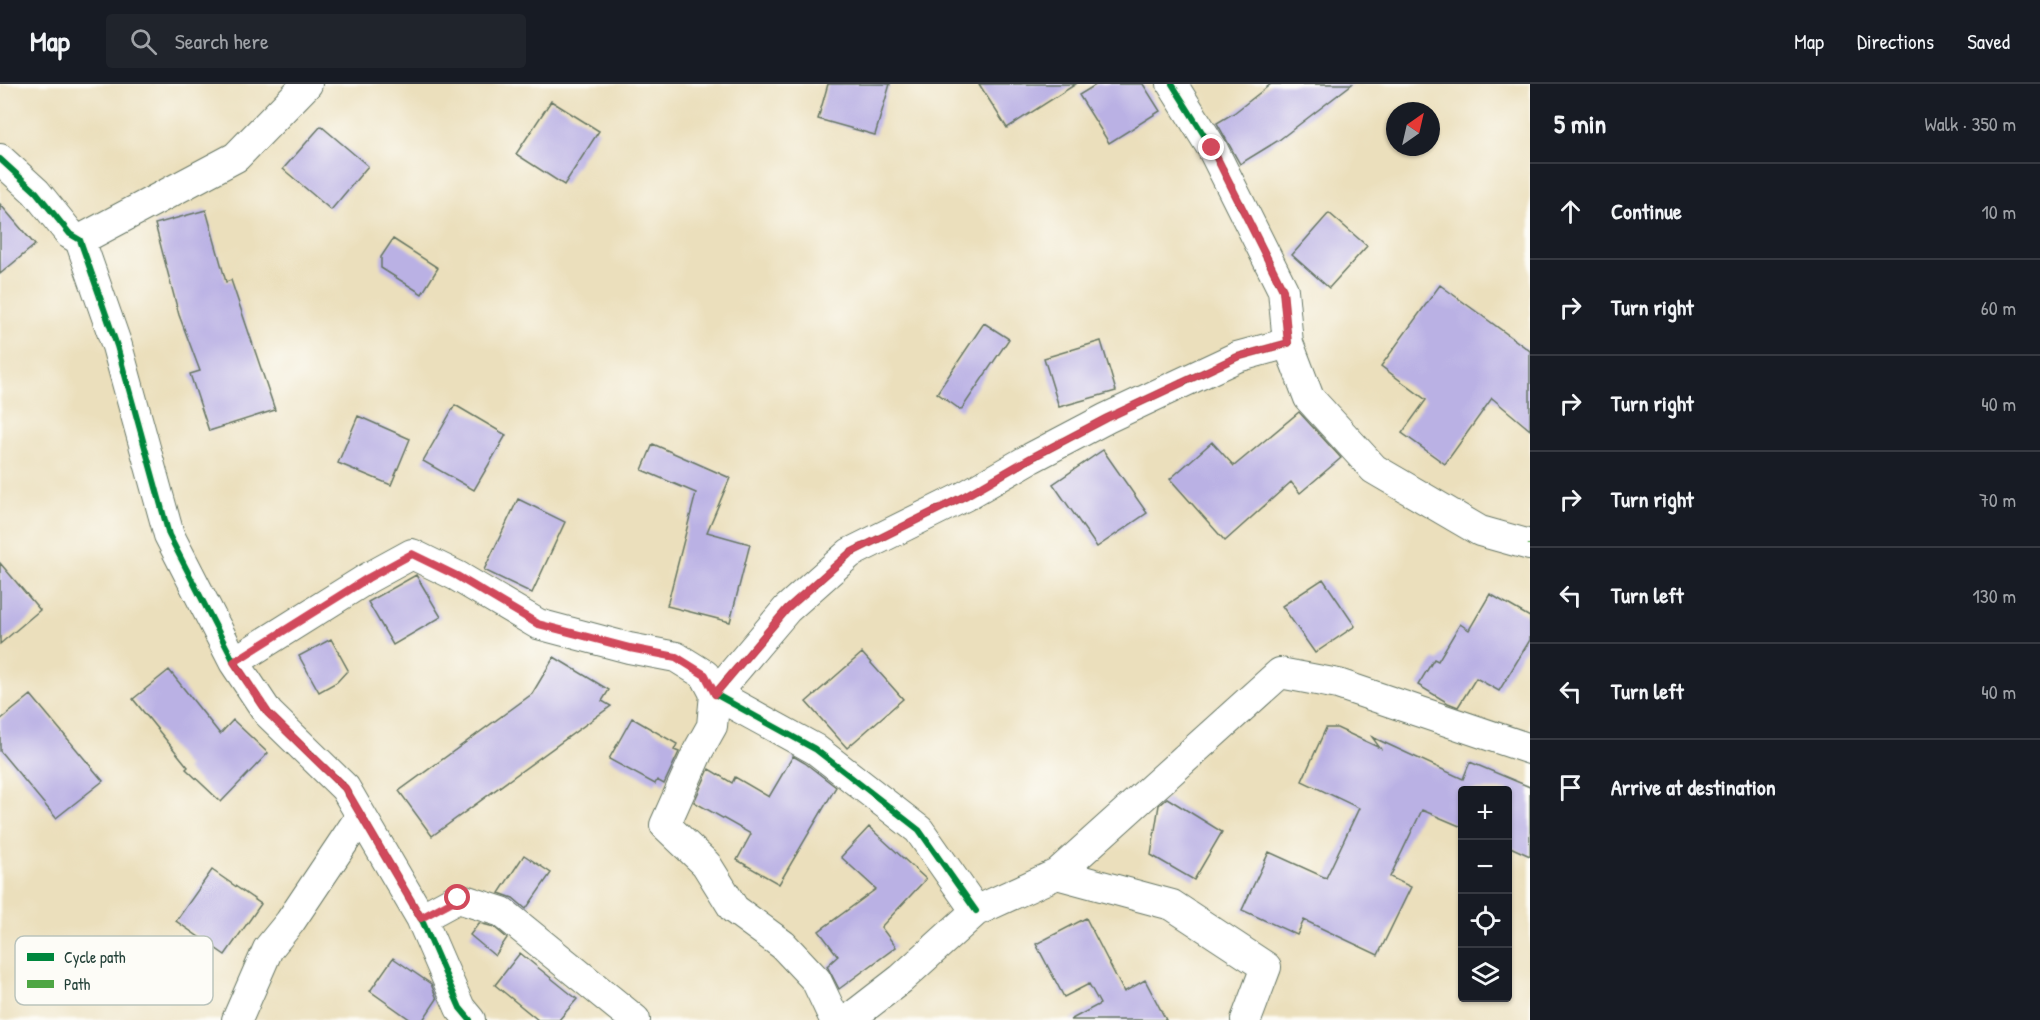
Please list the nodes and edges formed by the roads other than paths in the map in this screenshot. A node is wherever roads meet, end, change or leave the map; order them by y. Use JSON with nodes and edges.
{"nodes":[{"id":1,"x":307,"y":84,"type":"edge"},
{"id":2,"x":1172,"y":84,"type":"edge"},
{"id":3,"x":0,"y":159,"type":"edge"},
{"id":4,"x":80,"y":240,"type":"junction"},
{"id":5,"x":1288,"y":343,"type":"junction"},
{"id":6,"x":1530,"y":545,"type":"edge"},
{"id":7,"x":234,"y":662,"type":"junction"},
{"id":8,"x":715,"y":694,"type":"junction"},
{"id":9,"x":1530,"y":750,"type":"edge"},
{"id":10,"x":361,"y":816,"type":"junction"},
{"id":11,"x":1057,"y":873,"type":"junction"},
{"id":12,"x":976,"y":911,"type":"junction"},
{"id":13,"x":421,"y":918,"type":"junction"},
{"id":14,"x":458,"y":1016,"type":"edge"},
{"id":15,"x":237,"y":1020,"type":"edge"},
{"id":16,"x":635,"y":1020,"type":"edge"},
{"id":17,"x":835,"y":1020,"type":"edge"},
{"id":18,"x":848,"y":1020,"type":"edge"},
{"id":19,"x":1246,"y":1020,"type":"edge"}],
"edges":[{"from":1,"to":4,"type":"street"},
{"from":2,"to":5,"type":"street"},
{"from":3,"to":4,"type":"street"},
{"from":4,"to":7,"type":"street"},
{"from":5,"to":6,"type":"street"},
{"from":5,"to":8,"type":"street"},
{"from":7,"to":8,"type":"street"},
{"from":7,"to":10,"type":"street"},
{"from":8,"to":12,"type":"street"},
{"from":8,"to":17,"type":"street"},
{"from":9,"to":11,"type":"street"},
{"from":10,"to":13,"type":"street"},
{"from":10,"to":15,"type":"street"},
{"from":11,"to":12,"type":"street"},
{"from":11,"to":19,"type":"street"},
{"from":12,"to":18,"type":"street"},
{"from":13,"to":14,"type":"street"},
{"from":13,"to":16,"type":"street"}]}
